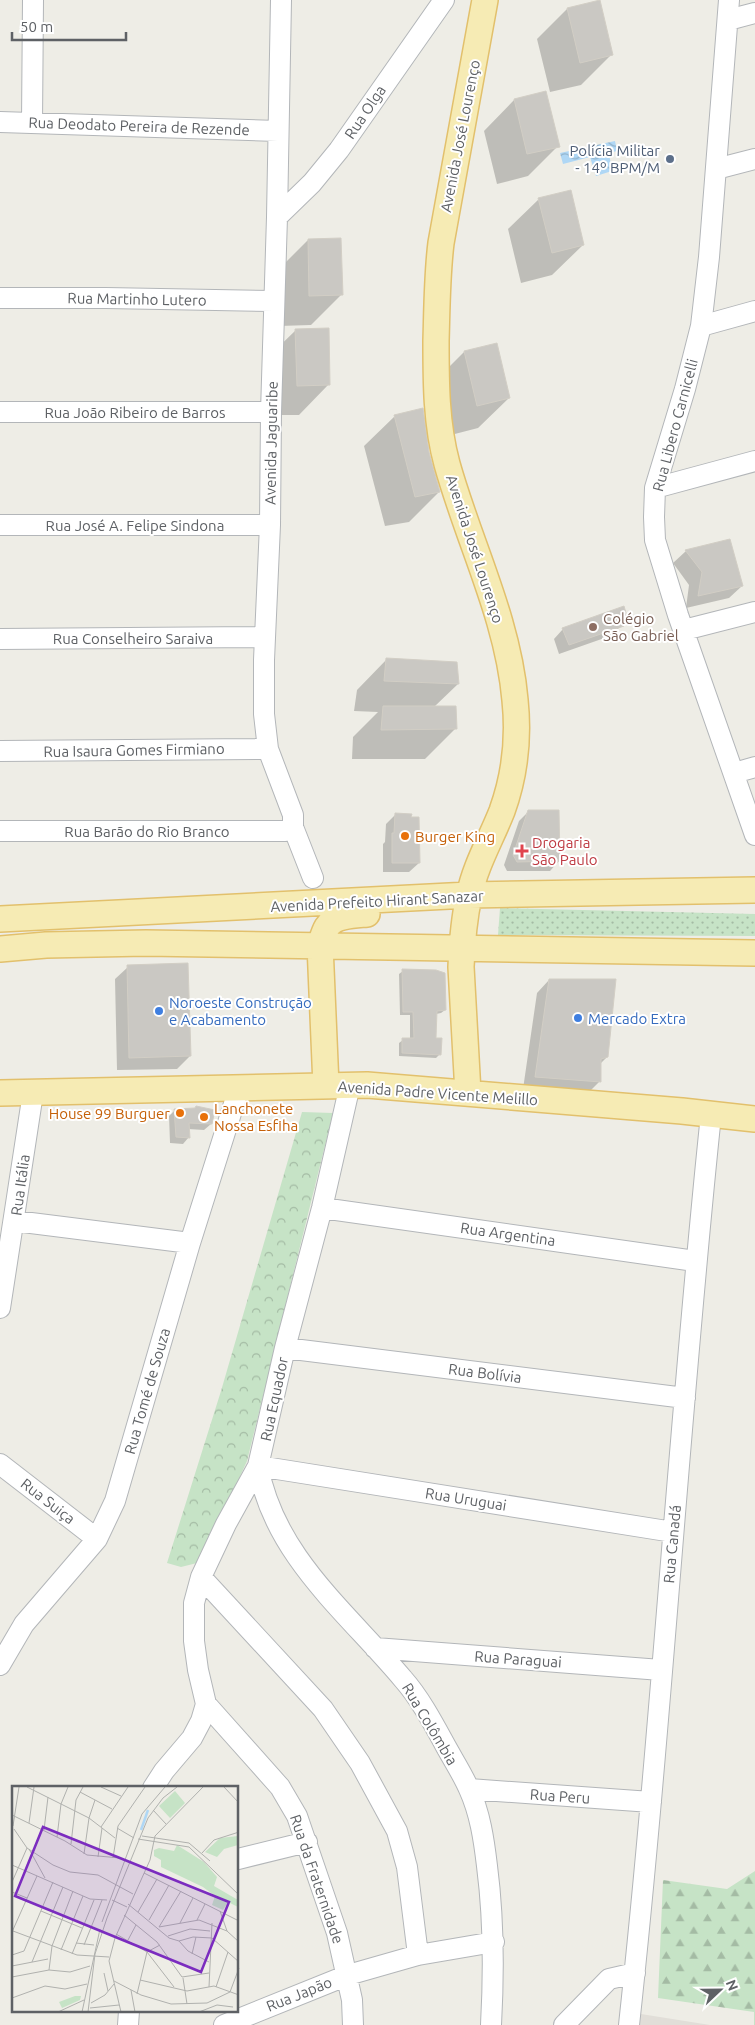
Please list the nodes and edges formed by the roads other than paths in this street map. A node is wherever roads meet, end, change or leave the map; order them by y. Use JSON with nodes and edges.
{"nodes":[{"id":1,"x":33,"y":0,"type":"edge"},
{"id":2,"x":281,"y":0,"type":"edge"},
{"id":3,"x":444,"y":0,"type":"edge"},
{"id":4,"x":486,"y":0,"type":"edge"},
{"id":5,"x":729,"y":0,"type":"edge"},
{"id":6,"x":755,"y":13,"type":"edge"},
{"id":7,"x":728,"y":20,"type":"junction"},
{"id":8,"x":0,"y":122,"type":"edge"},
{"id":9,"x":32,"y":123,"type":"junction"},
{"id":10,"x":278,"y":131,"type":"junction"},
{"id":11,"x":755,"y":159,"type":"edge"},
{"id":12,"x":716,"y":169,"type":"junction"},
{"id":13,"x":277,"y":217,"type":"junction"},
{"id":14,"x":0,"y":298,"type":"edge"},
{"id":15,"x":274,"y":301,"type":"junction"},
{"id":16,"x":755,"y":311,"type":"edge"},
{"id":17,"x":701,"y":326,"type":"junction"},
{"id":18,"x":0,"y":412,"type":"edge"},
{"id":19,"x":271,"y":412,"type":"junction"},
{"id":20,"x":755,"y":461,"type":"edge"},
{"id":21,"x":655,"y":488,"type":"junction"},
{"id":22,"x":270,"y":524,"type":"junction"},
{"id":23,"x":0,"y":525,"type":"edge"},
{"id":24,"x":755,"y":612,"type":"edge"},
{"id":25,"x":684,"y":630,"type":"junction"},
{"id":26,"x":265,"y":637,"type":"junction"},
{"id":27,"x":0,"y":638,"type":"edge"},
{"id":28,"x":268,"y":749,"type":"junction"},
{"id":29,"x":0,"y":751,"type":"edge"},
{"id":30,"x":755,"y":767,"type":"edge"},
{"id":31,"x":734,"y":773,"type":"junction"},
{"id":32,"x":293,"y":827,"type":"junction"},
{"id":33,"x":0,"y":830,"type":"edge"},
{"id":34,"x":755,"y":835,"type":"edge"},
{"id":35,"x":314,"y":878,"type":"dead end"},
{"id":36,"x":755,"y":890,"type":"edge"},
{"id":37,"x":469,"y":895,"type":"junction"},
{"id":38,"x":419,"y":898,"type":"junction"},
{"id":39,"x":0,"y":919,"type":"edge"},
{"id":40,"x":320,"y":945,"type":"junction"},
{"id":41,"x":0,"y":949,"type":"edge"},
{"id":42,"x":462,"y":949,"type":"junction"},
{"id":43,"x":755,"y":953,"type":"edge"},
{"id":44,"x":338,"y":1086,"type":"junction"},
{"id":45,"x":239,"y":1088,"type":"junction"},
{"id":46,"x":0,"y":1093,"type":"edge"},
{"id":47,"x":33,"y":1093,"type":"junction"},
{"id":48,"x":468,"y":1093,"type":"junction"},
{"id":49,"x":711,"y":1115,"type":"junction"},
{"id":50,"x":755,"y":1119,"type":"edge"},
{"id":51,"x":322,"y":1208,"type":"junction"},
{"id":52,"x":14,"y":1221,"type":"junction"},
{"id":53,"x":190,"y":1243,"type":"junction"},
{"id":54,"x":696,"y":1261,"type":"junction"},
{"id":55,"x":0,"y":1308,"type":"edge"},
{"id":56,"x":285,"y":1348,"type":"junction"},
{"id":57,"x":685,"y":1398,"type":"junction"},
{"id":58,"x":0,"y":1464,"type":"edge"},
{"id":59,"x":258,"y":1466,"type":"junction"},
{"id":60,"x":673,"y":1532,"type":"junction"},
{"id":61,"x":97,"y":1538,"type":"junction"},
{"id":62,"x":202,"y":1577,"type":"junction"},
{"id":63,"x":376,"y":1648,"type":"junction"},
{"id":64,"x":0,"y":1665,"type":"edge"},
{"id":65,"x":661,"y":1670,"type":"junction"},
{"id":66,"x":206,"y":1704,"type":"junction"},
{"id":67,"x":154,"y":1786,"type":"edge"},
{"id":68,"x":469,"y":1790,"type":"junction"},
{"id":69,"x":651,"y":1802,"type":"junction"},
{"id":70,"x":307,"y":1842,"type":"junction"},
{"id":71,"x":239,"y":1859,"type":"edge"},
{"id":72,"x":494,"y":1942,"type":"junction"},
{"id":73,"x":418,"y":1955,"type":"junction"},
{"id":74,"x":634,"y":1973,"type":"junction"},
{"id":75,"x":348,"y":1975,"type":"junction"},
{"id":76,"x":129,"y":2012,"type":"edge"},
{"id":77,"x":128,"y":2025,"type":"edge"},
{"id":78,"x":224,"y":2025,"type":"edge"},
{"id":79,"x":353,"y":2025,"type":"edge"},
{"id":80,"x":491,"y":2025,"type":"edge"},
{"id":81,"x":564,"y":2025,"type":"edge"},
{"id":82,"x":629,"y":2025,"type":"edge"}],
"edges":[{"from":1,"to":9,"type":"street"},
{"from":2,"to":10,"type":"street","name":"Avenida Jaguaribe"},
{"from":3,"to":13,"type":"street","name":"Rua Olga"},
{"from":4,"to":37,"type":"main road","name":"Avenida José Lourenço"},
{"from":5,"to":7,"type":"street","name":"Rua Libero Carnicelli"},
{"from":6,"to":7,"type":"street"},
{"from":7,"to":12,"type":"street","name":"Rua Libero Carnicelli"},
{"from":8,"to":9,"type":"street","name":"Rua Deodato Pereira de Rezende"},
{"from":9,"to":10,"type":"street","name":"Rua Deodato Pereira de Rezende"},
{"from":10,"to":13,"type":"street","name":"Avenida Jaguaribe"},
{"from":11,"to":12,"type":"street"},
{"from":12,"to":17,"type":"street","name":"Rua Libero Carnicelli"},
{"from":13,"to":15,"type":"street","name":"Avenida Jaguaribe"},
{"from":14,"to":15,"type":"street","name":"Rua Martinho Lutero"},
{"from":15,"to":19,"type":"street","name":"Avenida Jaguaribe"},
{"from":16,"to":17,"type":"street"},
{"from":17,"to":21,"type":"street","name":"Rua Libero Carnicelli"},
{"from":18,"to":19,"type":"street","name":"Rua João Ribeiro de Barros"},
{"from":19,"to":22,"type":"street","name":"Avenida Jaguaribe"},
{"from":20,"to":21,"type":"street"},
{"from":21,"to":25,"type":"street","name":"Rua Libero Carnicelli"},
{"from":22,"to":23,"type":"street","name":"Rua José A. Felipe Sindona"},
{"from":22,"to":26,"type":"street","name":"Avenida Jaguaribe"},
{"from":24,"to":25,"type":"street"},
{"from":25,"to":31,"type":"street","name":"Rua Libero Carnicelli"},
{"from":26,"to":27,"type":"street","name":"Rua Conselheiro Saraiva"},
{"from":26,"to":28,"type":"street","name":"Avenida Jaguaribe"},
{"from":28,"to":29,"type":"street","name":"Rua Isaura Gomes Firmiano"},
{"from":28,"to":32,"type":"street","name":"Avenida Jaguaribe"},
{"from":30,"to":31,"type":"street"},
{"from":31,"to":34,"type":"street","name":"Rua Libero Carnicelli"},
{"from":32,"to":33,"type":"street","name":"Rua Barão do Rio Branco"},
{"from":32,"to":35,"type":"street","name":"Avenida Jaguaribe"},
{"from":36,"to":37,"type":"main road","name":"Avenida Prefeito Hirant Sanazar"},
{"from":37,"to":38,"type":"main road","name":"Avenida Prefeito Hirant Sanazar"},
{"from":37,"to":42,"type":"main road","name":"Avenida José Lourenço"},
{"from":38,"to":39,"type":"main road","name":"Avenida Prefeito Hirant Sanazar"},
{"from":38,"to":40,"type":"main road"},
{"from":40,"to":41,"type":"main road"},
{"from":40,"to":42,"type":"main road"},
{"from":40,"to":44,"type":"main road"},
{"from":42,"to":43,"type":"main road"},
{"from":42,"to":48,"type":"main road","name":"Avenida José Lourenço"},
{"from":44,"to":45,"type":"main road","name":"Avenida Padre Vicente Melillo"},
{"from":44,"to":48,"type":"main road","name":"Avenida Padre Vicente Melillo"},
{"from":44,"to":51,"type":"street","name":"Rua Equador"},
{"from":45,"to":47,"type":"main road","name":"Avenida Padre Vicente Melillo"},
{"from":45,"to":53,"type":"street","name":"Rua Tomé de Souza"},
{"from":46,"to":47,"type":"main road","name":"Avenida Padre Vicente Melillo"},
{"from":47,"to":52,"type":"street","name":"Rua Itália"},
{"from":48,"to":49,"type":"main road","name":"Avenida Padre Vicente Melillo"},
{"from":49,"to":50,"type":"main road","name":"Avenida Padre Vicente Melillo"},
{"from":49,"to":54,"type":"street","name":"Rua Canadá"},
{"from":51,"to":54,"type":"street","name":"Rua Argentina"},
{"from":51,"to":56,"type":"street","name":"Rua Equador"},
{"from":52,"to":53,"type":"street"},
{"from":52,"to":55,"type":"street","name":"Rua Itália"},
{"from":53,"to":61,"type":"street","name":"Rua Tomé de Souza"},
{"from":54,"to":57,"type":"street","name":"Rua Canadá"},
{"from":56,"to":57,"type":"street","name":"Rua Bolívia"},
{"from":56,"to":59,"type":"street","name":"Rua Equador"},
{"from":57,"to":60,"type":"street","name":"Rua Canadá"},
{"from":58,"to":61,"type":"street","name":"Rua Suiça"},
{"from":59,"to":60,"type":"street","name":"Rua Uruguai"},
{"from":59,"to":62,"type":"street","name":"Rua Equador"},
{"from":59,"to":63,"type":"street","name":"Rua Colômbia"},
{"from":60,"to":65,"type":"street","name":"Rua Canadá"},
{"from":61,"to":64,"type":"street","name":"Rua Tomé de Souza"},
{"from":62,"to":66,"type":"street","name":"Rua Equador"},
{"from":62,"to":73,"type":"street"},
{"from":63,"to":65,"type":"street","name":"Rua Paraguai"},
{"from":63,"to":68,"type":"street","name":"Rua Colômbia"},
{"from":65,"to":69,"type":"street","name":"Rua Canadá"},
{"from":66,"to":67,"type":"street"},
{"from":66,"to":70,"type":"street","name":"Rua da Fraternidade"},
{"from":68,"to":69,"type":"street","name":"Rua Peru"},
{"from":68,"to":72,"type":"street","name":"Rua Colômbia"},
{"from":69,"to":74,"type":"street","name":"Rua Canadá"},
{"from":70,"to":71,"type":"street"},
{"from":70,"to":75,"type":"street","name":"Rua da Fraternidade"},
{"from":72,"to":73,"type":"street","name":"Rua Japão"},
{"from":72,"to":80,"type":"street","name":"Rua Colômbia"},
{"from":73,"to":75,"type":"street","name":"Rua Japão"},
{"from":74,"to":81,"type":"street"},
{"from":74,"to":82,"type":"street","name":"Rua Canadá"},
{"from":75,"to":78,"type":"street","name":"Rua Japão"},
{"from":75,"to":79,"type":"street","name":"Rua da Fraternidade"},
{"from":76,"to":77,"type":"street"}]}
